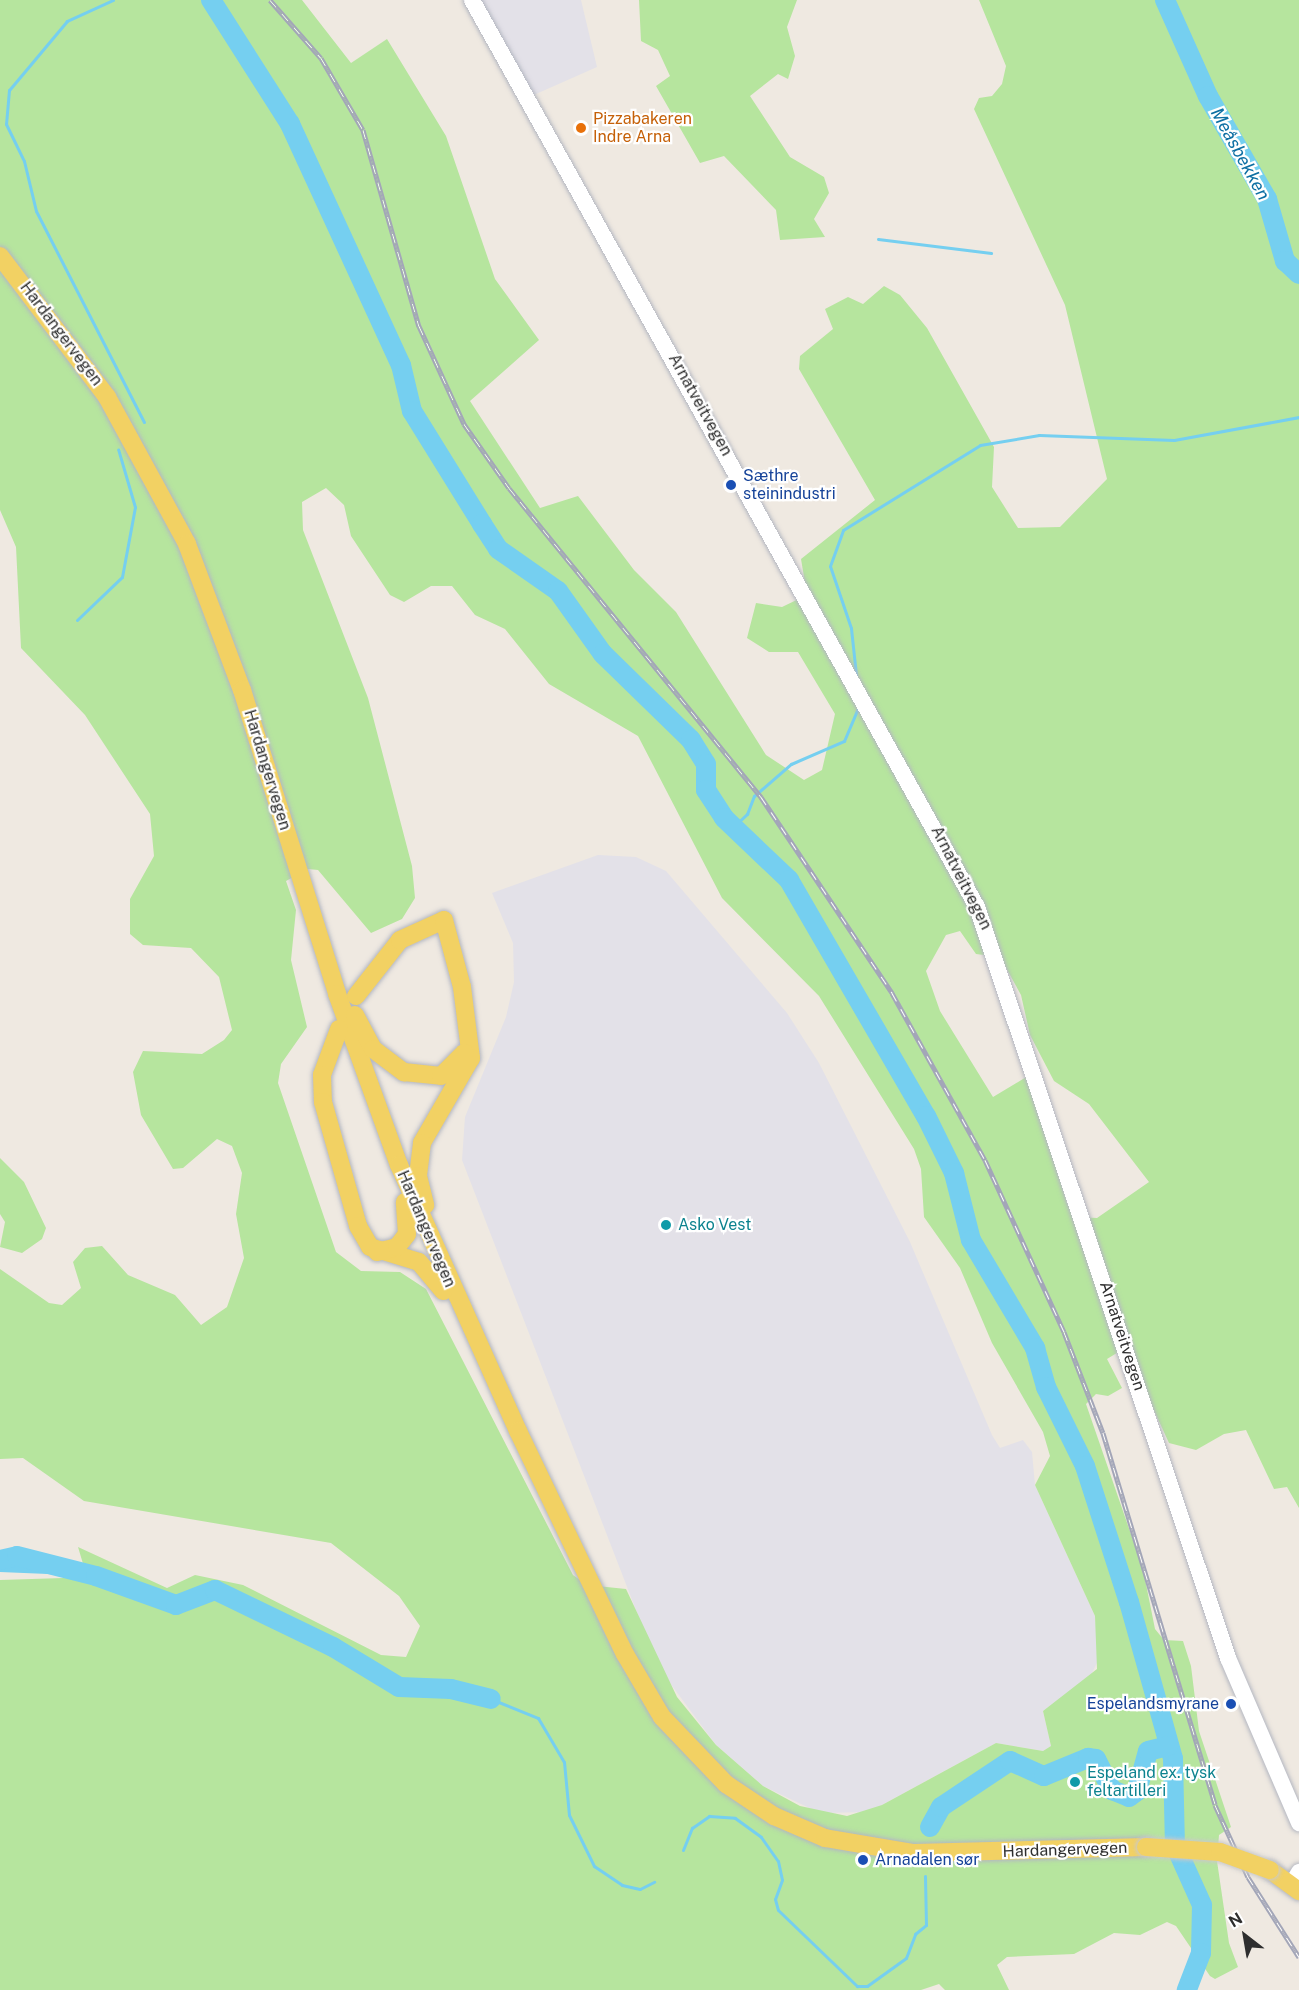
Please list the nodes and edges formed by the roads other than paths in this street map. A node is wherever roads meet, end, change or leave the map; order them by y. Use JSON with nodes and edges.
{"nodes":[{"id":1,"x":472,"y":0,"type":"edge"},
{"id":2,"x":0,"y":256,"type":"edge"},
{"id":3,"x":292,"y":848,"type":"junction"},
{"id":4,"x":356,"y":996,"type":"dead end"},
{"id":5,"x":339,"y":1029,"type":"dead end"},
{"id":6,"x":469,"y":1037,"type":"junction"},
{"id":7,"x":367,"y":1082,"type":"junction"},
{"id":8,"x":377,"y":1251,"type":"junction"},
{"id":9,"x":491,"y":1374,"type":"junction"},
{"id":10,"x":518,"y":1431,"type":"junction"},
{"id":11,"x":1299,"y":1823,"type":"edge"},
{"id":12,"x":1297,"y":1882,"type":"edge"}],
"edges":[{"from":1,"to":11,"type":"main road","name":"Arnatveitvegen"},
{"from":2,"to":3,"type":"main road","name":"Hardangervegen"},
{"from":3,"to":6,"type":"main road"},
{"from":3,"to":7,"type":"main road","name":"Hardangervegen"},
{"from":4,"to":6,"type":"main road"},
{"from":5,"to":8,"type":"main road"},
{"from":6,"to":9,"type":"main road"},
{"from":7,"to":8,"type":"main road"},
{"from":7,"to":9,"type":"main road","name":"Hardangervegen"},
{"from":8,"to":10,"type":"main road"},
{"from":9,"to":10,"type":"main road","name":"Hardangervegen"},
{"from":10,"to":12,"type":"main road","name":"Hardangervegen","bridge":true}]}
